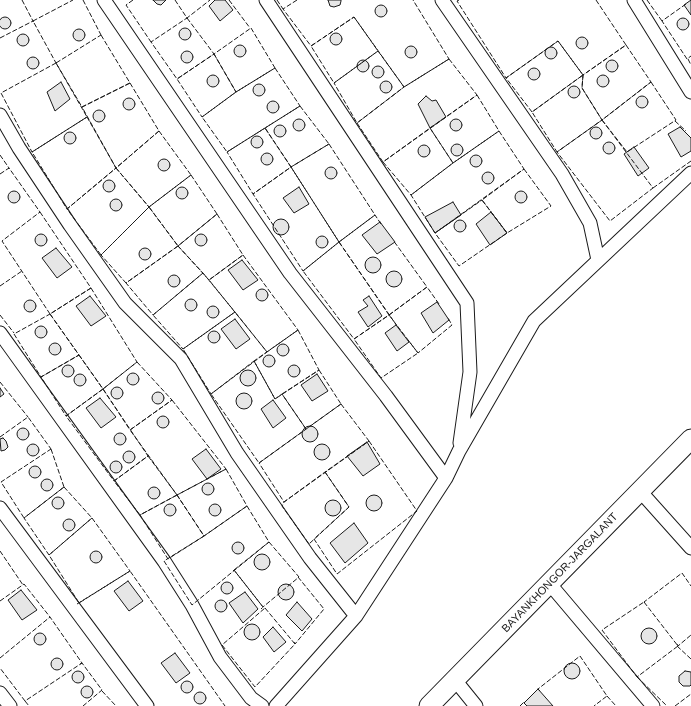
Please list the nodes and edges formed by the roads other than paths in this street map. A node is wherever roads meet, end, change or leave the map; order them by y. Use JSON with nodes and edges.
{"nodes":[{"id":1,"x":104,"y":0,"type":"edge"},
{"id":2,"x":266,"y":0,"type":"edge"},
{"id":3,"x":442,"y":0,"type":"edge"},
{"id":4,"x":634,"y":0,"type":"edge"},
{"id":5,"x":691,"y":92,"type":"edge"},
{"id":6,"x":0,"y":115,"type":"edge"},
{"id":7,"x":691,"y":173,"type":"edge"},
{"id":8,"x":598,"y":260,"type":"junction"},
{"id":9,"x":0,"y":333,"type":"edge"},
{"id":10,"x":691,"y":439,"type":"edge"},
{"id":11,"x":459,"y":451,"type":"junction"},
{"id":12,"x":446,"y":478,"type":"junction"},
{"id":13,"x":640,"y":491,"type":"junction"},
{"id":14,"x":0,"y":508,"type":"edge"},
{"id":15,"x":691,"y":548,"type":"edge"},
{"id":16,"x":550,"y":583,"type":"junction"},
{"id":17,"x":356,"y":616,"type":"junction"},
{"id":18,"x":455,"y":680,"type":"junction"},
{"id":19,"x":0,"y":693,"type":"edge"},
{"id":20,"x":10,"y":706,"type":"edge"},
{"id":21,"x":146,"y":706,"type":"edge"},
{"id":22,"x":262,"y":706,"type":"edge"},
{"id":23,"x":276,"y":706,"type":"edge"},
{"id":24,"x":429,"y":706,"type":"edge"},
{"id":25,"x":476,"y":706,"type":"edge"},
{"id":26,"x":653,"y":706,"type":"edge"}],
"edges":[{"from":1,"to":12,"type":"street"},
{"from":2,"to":11,"type":"street"},
{"from":3,"to":8,"type":"street"},
{"from":4,"to":5,"type":"street"},
{"from":6,"to":17,"type":"street"},
{"from":7,"to":8,"type":"street"},
{"from":8,"to":11,"type":"street"},
{"from":9,"to":22,"type":"street"},
{"from":10,"to":13,"type":"street","name":"BAYANKHONGOR-JARGALANT"},
{"from":11,"to":12,"type":"street"},
{"from":12,"to":17,"type":"street"},
{"from":13,"to":15,"type":"street"},
{"from":13,"to":16,"type":"street","name":"BAYANKHONGOR-JARGALANT"},
{"from":14,"to":21,"type":"street"},
{"from":16,"to":18,"type":"street","name":"BAYANKHONGOR-JARGALANT"},
{"from":16,"to":26,"type":"street"},
{"from":17,"to":23,"type":"street"},
{"from":18,"to":24,"type":"street","name":"BAYANKHONGOR-JARGALANT"},
{"from":18,"to":25,"type":"street"},
{"from":19,"to":20,"type":"street"}]}
